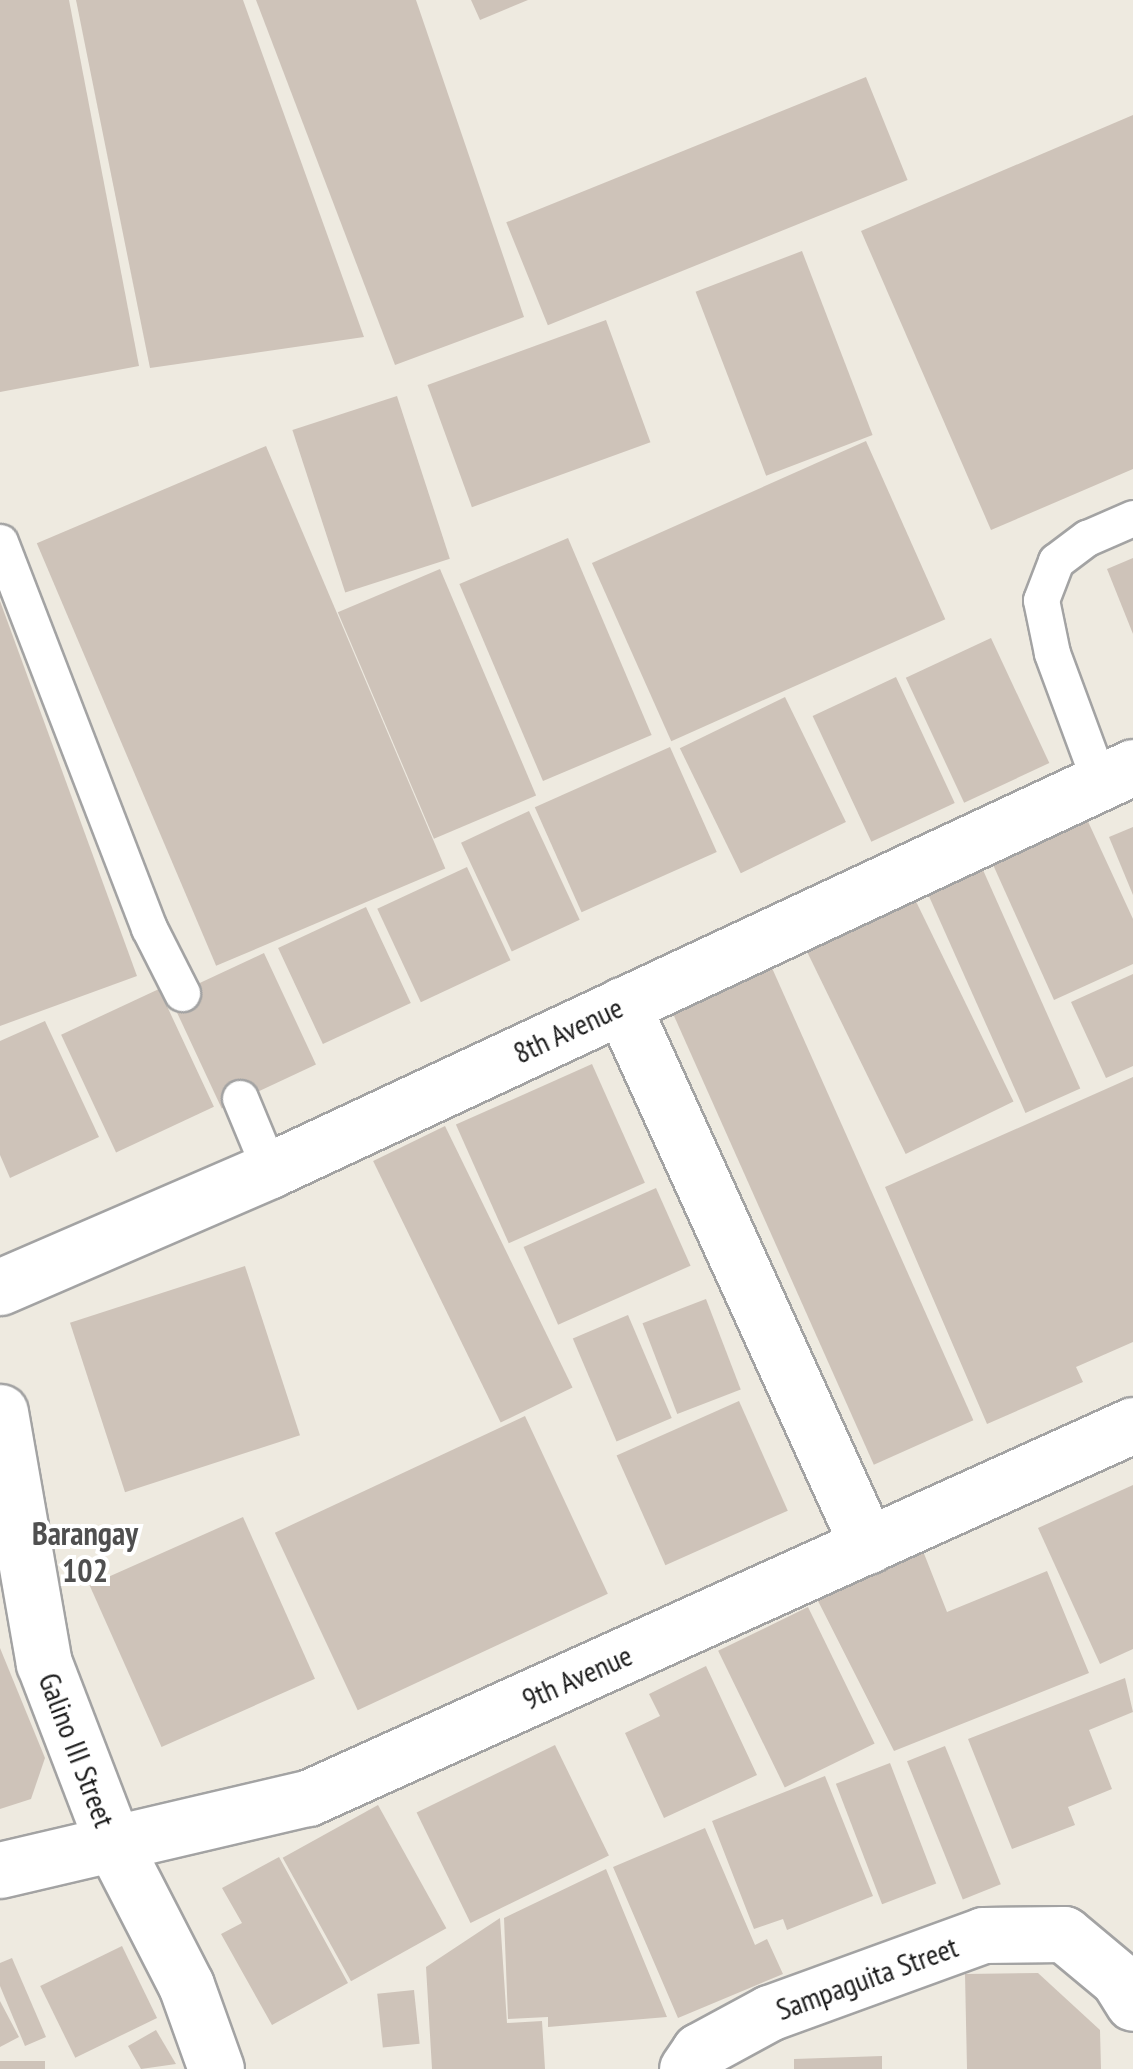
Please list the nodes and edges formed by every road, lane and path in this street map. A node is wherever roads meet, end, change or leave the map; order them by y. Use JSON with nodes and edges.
{"nodes":[{"id":1,"x":1133,"y":518,"type":"edge"},
{"id":2,"x":0,"y":542,"type":"edge"},
{"id":3,"x":1116,"y":775,"type":"edge"},
{"id":4,"x":182,"y":993,"type":"dead end"},
{"id":5,"x":622,"y":1005,"type":"junction"},
{"id":6,"x":240,"y":1098,"type":"dead end"},
{"id":7,"x":270,"y":1170,"type":"junction"},
{"id":8,"x":0,"y":1287,"type":"edge"},
{"id":9,"x":0,"y":1412,"type":"edge"},
{"id":10,"x":1133,"y":1425,"type":"edge"},
{"id":11,"x":868,"y":1546,"type":"junction"},
{"id":12,"x":112,"y":1843,"type":"junction"},
{"id":13,"x":0,"y":1870,"type":"edge"},
{"id":14,"x":1133,"y":2004,"type":"edge"},
{"id":15,"x":216,"y":2069,"type":"edge"},
{"id":16,"x":687,"y":2069,"type":"edge"}],
"edges":[{"from":1,"to":3,"type":"lane"},
{"from":2,"to":4,"type":"lane"},
{"from":3,"to":5,"type":"street","name":"8th Avenue"},
{"from":5,"to":7,"type":"street","name":"8th Avenue"},
{"from":5,"to":11,"type":"street"},
{"from":6,"to":7,"type":"lane"},
{"from":7,"to":8,"type":"street","name":"8th Avenue"},
{"from":9,"to":12,"type":"street","name":"Galino III Street"},
{"from":10,"to":11,"type":"street","name":"9th Avenue"},
{"from":11,"to":12,"type":"street","name":"9th Avenue"},
{"from":12,"to":13,"type":"street","name":"9th Avenue"},
{"from":12,"to":15,"type":"street","name":"Galino III Street"},
{"from":14,"to":16,"type":"street","name":"Sampaguita Street"}]}
